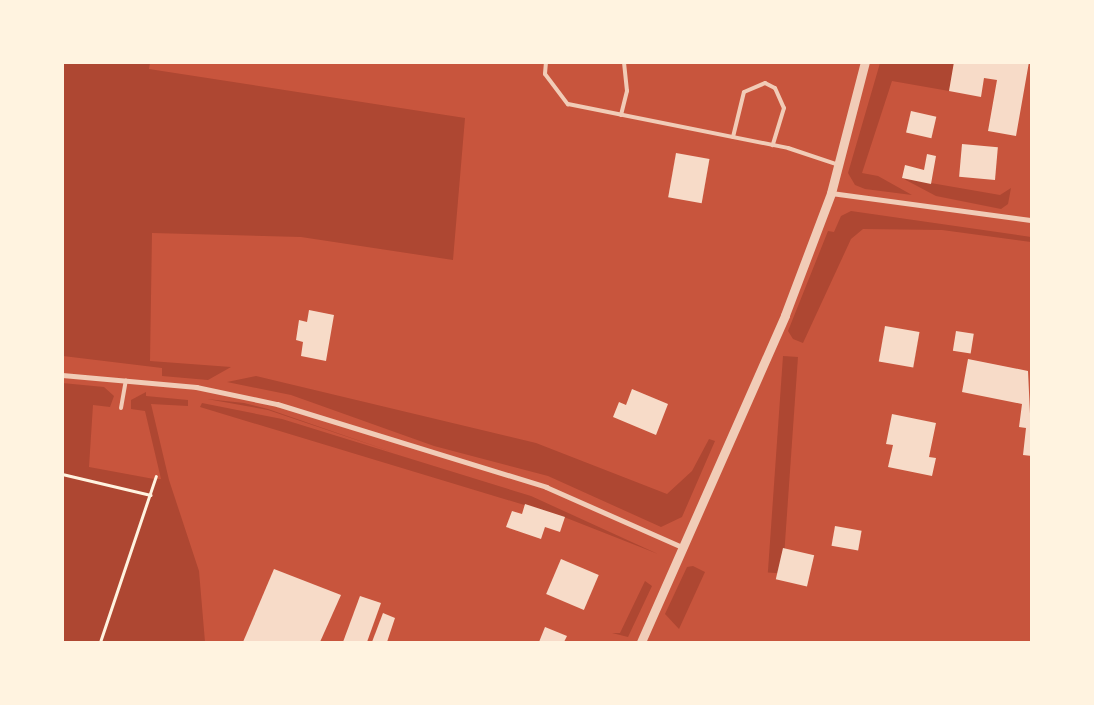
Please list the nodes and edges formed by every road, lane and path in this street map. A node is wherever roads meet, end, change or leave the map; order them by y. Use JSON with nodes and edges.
{"nodes":[{"id":1,"x":546,"y":62,"type":"edge"},
{"id":2,"x":624,"y":62,"type":"edge"},
{"id":3,"x":865,"y":62,"type":"edge"},
{"id":4,"x":621,"y":115,"type":"junction"},
{"id":5,"x":733,"y":137,"type":"junction"},
{"id":6,"x":773,"y":145,"type":"junction"},
{"id":7,"x":838,"y":165,"type":"junction"},
{"id":8,"x":831,"y":193,"type":"junction"},
{"id":9,"x":1032,"y":220,"type":"edge"},
{"id":10,"x":62,"y":375,"type":"edge"},
{"id":11,"x":126,"y":380,"type":"junction"},
{"id":12,"x":121,"y":408,"type":"dead end"},
{"id":13,"x":62,"y":474,"type":"edge"},
{"id":14,"x":156,"y":476,"type":"dead end"},
{"id":15,"x":150,"y":495,"type":"junction"},
{"id":16,"x":685,"y":548,"type":"junction"},
{"id":17,"x":100,"y":642,"type":"edge"},
{"id":18,"x":641,"y":642,"type":"edge"}],
"edges":[{"from":1,"to":4,"type":"lane"},
{"from":2,"to":4,"type":"lane"},
{"from":3,"to":7,"type":"street"},
{"from":4,"to":5,"type":"lane"},
{"from":5,"to":6,"type":"lane"},
{"from":5,"to":6,"type":"lane"},
{"from":6,"to":7,"type":"lane"},
{"from":7,"to":8,"type":"street"},
{"from":8,"to":9,"type":"street"},
{"from":8,"to":16,"type":"street"},
{"from":10,"to":11,"type":"street"},
{"from":11,"to":12,"type":"lane"},
{"from":11,"to":16,"type":"street"},
{"from":13,"to":15,"type":"path"},
{"from":14,"to":15,"type":"path"},
{"from":15,"to":17,"type":"path"},
{"from":16,"to":18,"type":"street"}]}
